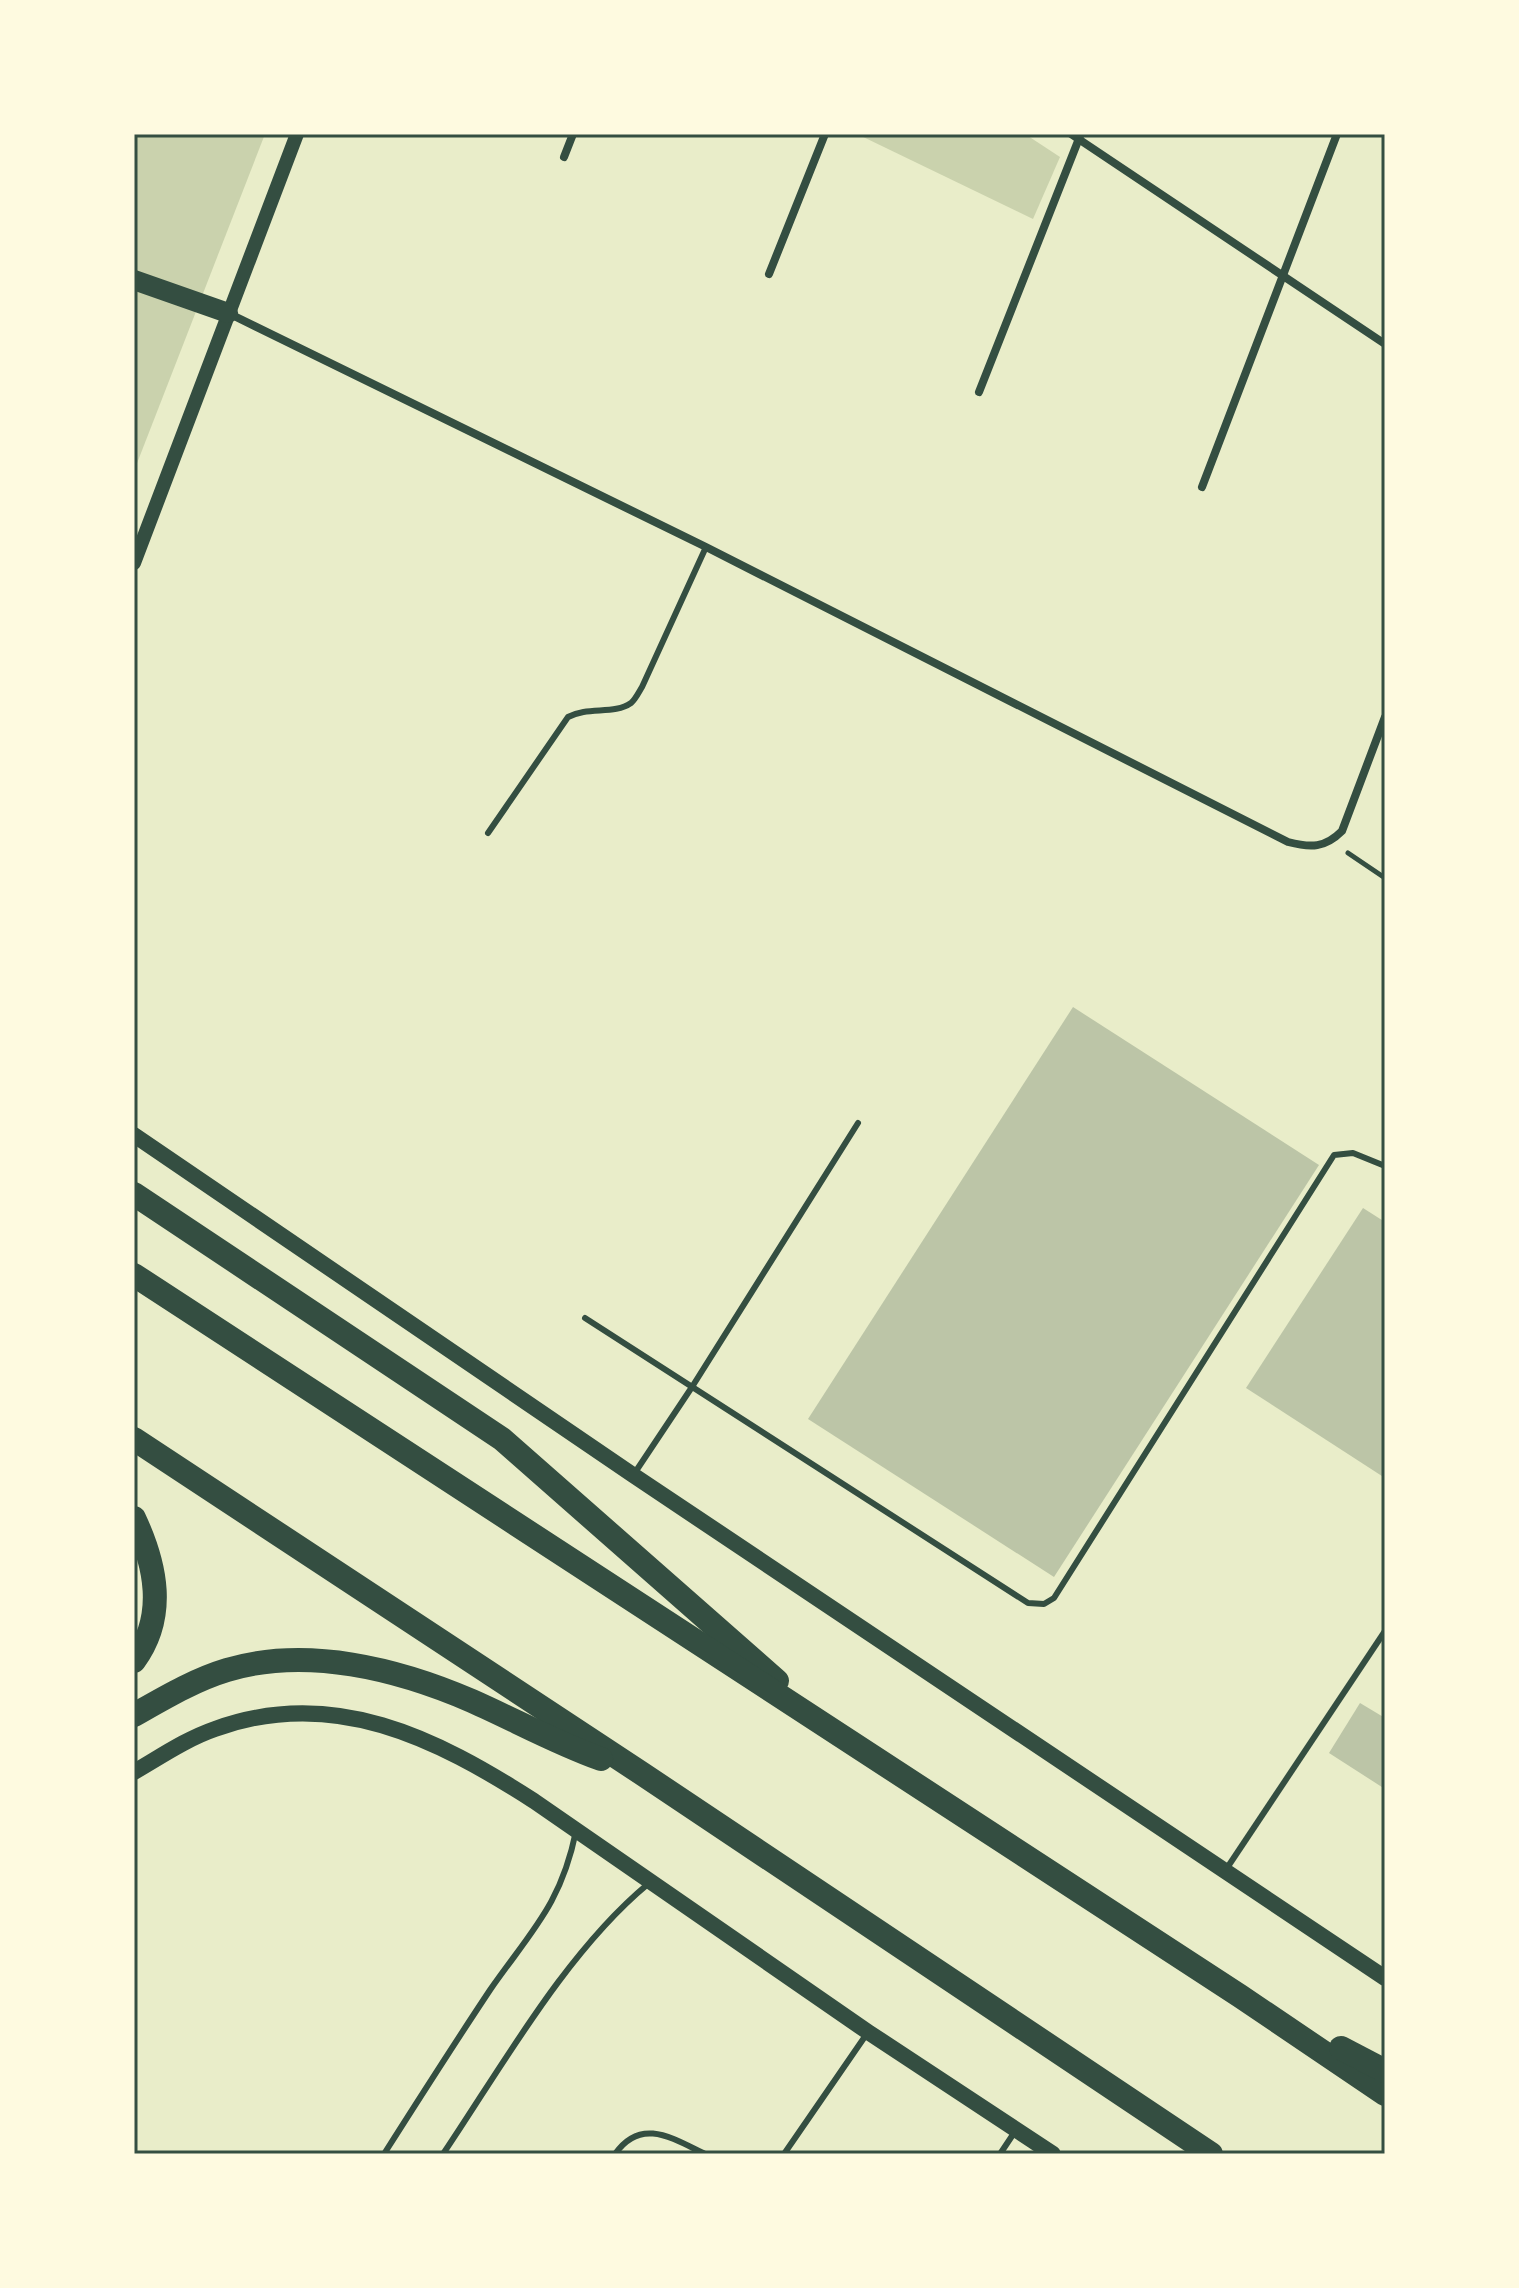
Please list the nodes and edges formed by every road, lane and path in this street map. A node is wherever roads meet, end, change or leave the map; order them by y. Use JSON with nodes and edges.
{"nodes":[{"id":1,"x":297,"y":134,"type":"edge"},
{"id":2,"x":573,"y":134,"type":"edge"},
{"id":3,"x":825,"y":134,"type":"edge"},
{"id":4,"x":1337,"y":134,"type":"edge"},
{"id":5,"x":1077,"y":136,"type":"edge"},
{"id":6,"x":564,"y":157,"type":"dead end"},
{"id":7,"x":769,"y":274,"type":"dead end"},
{"id":8,"x":1283,"y":276,"type":"junction"},
{"id":9,"x":134,"y":280,"type":"edge"},
{"id":10,"x":228,"y":313,"type":"junction"},
{"id":11,"x":1385,"y":344,"type":"edge"},
{"id":12,"x":979,"y":392,"type":"dead end"},
{"id":13,"x":1202,"y":487,"type":"dead end"},
{"id":14,"x":706,"y":547,"type":"junction"},
{"id":15,"x":134,"y":563,"type":"edge"},
{"id":16,"x":1385,"y":717,"type":"edge"},
{"id":17,"x":488,"y":833,"type":"dead end"},
{"id":18,"x":1331,"y":842,"type":"junction"},
{"id":19,"x":1385,"y":878,"type":"edge"},
{"id":20,"x":858,"y":1123,"type":"dead end"},
{"id":21,"x":136,"y":1135,"type":"edge"},
{"id":22,"x":1385,"y":1166,"type":"edge"},
{"id":23,"x":134,"y":1194,"type":"edge"},
{"id":24,"x":134,"y":1275,"type":"edge"},
{"id":25,"x":585,"y":1318,"type":"dead end"},
{"id":26,"x":692,"y":1387,"type":"junction"},
{"id":27,"x":134,"y":1439,"type":"edge"},
{"id":28,"x":633,"y":1475,"type":"junction"},
{"id":29,"x":134,"y":1518,"type":"edge"},
{"id":30,"x":1385,"y":1631,"type":"edge"},
{"id":31,"x":134,"y":1661,"type":"edge"},
{"id":32,"x":134,"y":1715,"type":"edge"},
{"id":33,"x":839,"y":1736,"type":"junction"},
{"id":34,"x":134,"y":1772,"type":"edge"},
{"id":35,"x":641,"y":1773,"type":"junction"},
{"id":36,"x":576,"y":1831,"type":"junction"},
{"id":37,"x":1225,"y":1871,"type":"junction"},
{"id":38,"x":650,"y":1882,"type":"junction"},
{"id":39,"x":1385,"y":1978,"type":"edge"},
{"id":40,"x":1240,"y":1996,"type":"junction"},
{"id":41,"x":868,"y":2032,"type":"junction"},
{"id":42,"x":1385,"y":2071,"type":"edge"},
{"id":43,"x":1385,"y":2094,"type":"edge"},
{"id":44,"x":1016,"y":2130,"type":"junction"},
{"id":45,"x":384,"y":2154,"type":"edge"},
{"id":46,"x":443,"y":2154,"type":"edge"},
{"id":47,"x":615,"y":2154,"type":"edge"},
{"id":48,"x":705,"y":2154,"type":"edge"},
{"id":49,"x":784,"y":2154,"type":"edge"},
{"id":50,"x":1000,"y":2154,"type":"edge"},
{"id":51,"x":1053,"y":2154,"type":"edge"},
{"id":52,"x":1211,"y":2154,"type":"edge"}],
"edges":[{"from":1,"to":10,"type":"street"},
{"from":2,"to":6,"type":"street"},
{"from":3,"to":7,"type":"street"},
{"from":4,"to":8,"type":"street"},
{"from":5,"to":8,"type":"street"},
{"from":5,"to":12,"type":"street"},
{"from":8,"to":11,"type":"street"},
{"from":8,"to":13,"type":"street"},
{"from":9,"to":10,"type":"main road"},
{"from":10,"to":14,"type":"street"},
{"from":10,"to":15,"type":"street"},
{"from":14,"to":17,"type":"lane"},
{"from":14,"to":18,"type":"street"},
{"from":16,"to":18,"type":"street"},
{"from":18,"to":19,"type":"path"},
{"from":20,"to":26,"type":"lane"},
{"from":21,"to":28,"type":"main road"},
{"from":22,"to":26,"type":"lane"},
{"from":23,"to":33,"type":"highway"},
{"from":24,"to":33,"type":"highway"},
{"from":25,"to":26,"type":"lane"},
{"from":26,"to":28,"type":"lane"},
{"from":27,"to":35,"type":"highway"},
{"from":28,"to":37,"type":"main road"},
{"from":29,"to":31,"type":"highway"},
{"from":30,"to":37,"type":"lane"},
{"from":32,"to":35,"type":"highway"},
{"from":33,"to":40,"type":"highway"},
{"from":34,"to":36,"type":"main road"},
{"from":35,"to":52,"type":"highway"},
{"from":36,"to":38,"type":"main road"},
{"from":36,"to":45,"type":"lane"},
{"from":37,"to":39,"type":"main road"},
{"from":38,"to":41,"type":"main road"},
{"from":38,"to":46,"type":"lane"},
{"from":40,"to":42,"type":"highway"},
{"from":40,"to":43,"type":"highway"},
{"from":41,"to":44,"type":"main road"},
{"from":41,"to":49,"type":"lane"},
{"from":44,"to":50,"type":"lane"},
{"from":44,"to":51,"type":"main road"},
{"from":47,"to":48,"type":"lane"}]}
